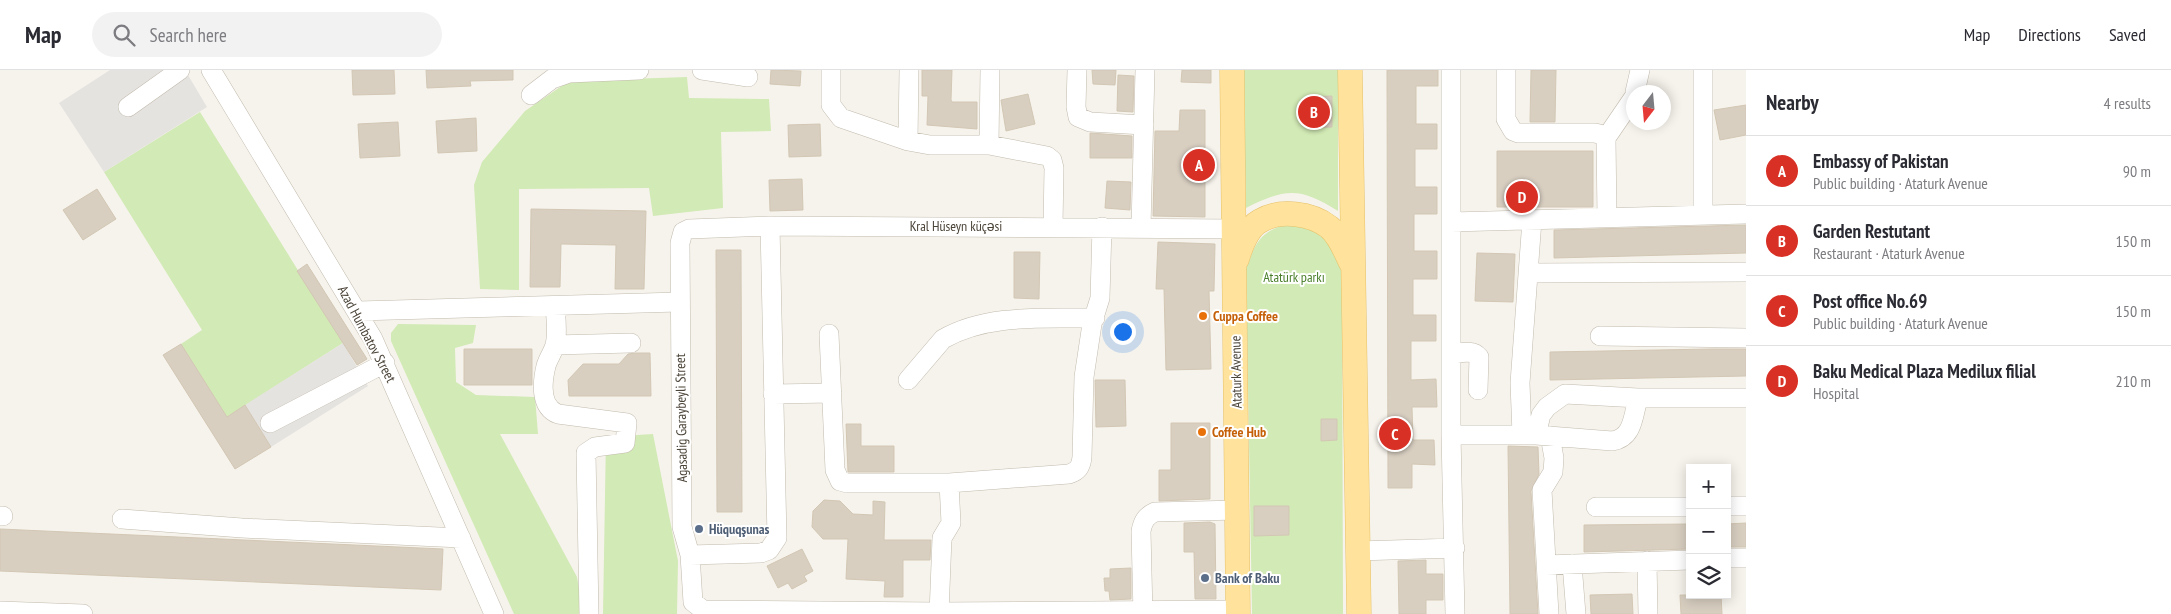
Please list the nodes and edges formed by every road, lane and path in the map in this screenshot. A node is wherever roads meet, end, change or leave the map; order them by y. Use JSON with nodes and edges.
{"nodes":[{"id":1,"x":180,"y":70,"type":"edge"},
{"id":2,"x":210,"y":70,"type":"edge"},
{"id":3,"x":639,"y":70,"type":"edge"},
{"id":4,"x":702,"y":70,"type":"edge"},
{"id":5,"x":831,"y":70,"type":"edge"},
{"id":6,"x":909,"y":70,"type":"edge"},
{"id":7,"x":990,"y":70,"type":"edge"},
{"id":8,"x":1077,"y":70,"type":"edge"},
{"id":9,"x":1145,"y":70,"type":"edge"},
{"id":10,"x":1232,"y":70,"type":"edge"},
{"id":11,"x":1350,"y":70,"type":"edge"},
{"id":12,"x":1451,"y":70,"type":"edge"},
{"id":13,"x":1506,"y":70,"type":"edge"},
{"id":14,"x":1640,"y":70,"type":"edge"},
{"id":15,"x":1703,"y":70,"type":"edge"},
{"id":16,"x":748,"y":76,"type":"dead end"},
{"id":17,"x":1637,"y":85,"type":"edge"},
{"id":18,"x":531,"y":95,"type":"dead end"},
{"id":19,"x":128,"y":107,"type":"dead end"},
{"id":20,"x":1626,"y":108,"type":"edge"},
{"id":21,"x":1144,"y":125,"type":"junction"},
{"id":22,"x":1606,"y":138,"type":"junction"},
{"id":23,"x":908,"y":142,"type":"junction"},
{"id":24,"x":989,"y":144,"type":"junction"},
{"id":25,"x":1703,"y":214,"type":"junction"},
{"id":26,"x":1746,"y":214,"type":"edge"},
{"id":27,"x":1607,"y":218,"type":"junction"},
{"id":28,"x":1532,"y":220,"type":"junction"},
{"id":29,"x":1259,"y":221,"type":"junction"},
{"id":30,"x":1451,"y":222,"type":"junction"},
{"id":31,"x":770,"y":226,"type":"junction"},
{"id":32,"x":1053,"y":226,"type":"junction"},
{"id":33,"x":1102,"y":227,"type":"junction"},
{"id":34,"x":1141,"y":227,"type":"junction"},
{"id":35,"x":1234,"y":229,"type":"junction"},
{"id":36,"x":681,"y":236,"type":"joint"},
{"id":37,"x":1352,"y":267,"type":"junction"},
{"id":38,"x":1235,"y":270,"type":"junction"},
{"id":39,"x":1746,"y":272,"type":"edge"},
{"id":40,"x":1530,"y":273,"type":"junction"},
{"id":41,"x":679,"y":302,"type":"junction"},
{"id":42,"x":556,"y":306,"type":"junction"},
{"id":43,"x":358,"y":311,"type":"junction"},
{"id":44,"x":1095,"y":318,"type":"junction"},
{"id":45,"x":829,"y":334,"type":"dead end"},
{"id":46,"x":1600,"y":336,"type":"dead end"},
{"id":47,"x":1746,"y":338,"type":"edge"},
{"id":48,"x":631,"y":344,"type":"dead end"},
{"id":49,"x":555,"y":345,"type":"junction"},
{"id":50,"x":1451,"y":354,"type":"junction"},
{"id":51,"x":385,"y":363,"type":"junction"},
{"id":52,"x":908,"y":380,"type":"dead end"},
{"id":53,"x":1478,"y":390,"type":"dead end"},
{"id":54,"x":832,"y":393,"type":"junction"},
{"id":55,"x":773,"y":394,"type":"junction"},
{"id":56,"x":1638,"y":398,"type":"junction"},
{"id":57,"x":1746,"y":398,"type":"edge"},
{"id":58,"x":270,"y":423,"type":"dead end"},
{"id":59,"x":1451,"y":435,"type":"junction"},
{"id":60,"x":1536,"y":436,"type":"junction"},
{"id":61,"x":949,"y":483,"type":"junction"},
{"id":62,"x":1686,"y":506,"type":"edge"},
{"id":63,"x":1731,"y":506,"type":"edge"},
{"id":64,"x":1746,"y":506,"type":"edge"},
{"id":65,"x":1596,"y":507,"type":"dead end"},
{"id":66,"x":1238,"y":510,"type":"junction"},
{"id":67,"x":122,"y":519,"type":"dead end"},
{"id":68,"x":461,"y":538,"type":"junction"},
{"id":69,"x":1455,"y":548,"type":"junction"},
{"id":70,"x":1358,"y":551,"type":"junction"},
{"id":71,"x":690,"y":555,"type":"junction"},
{"id":72,"x":1731,"y":558,"type":"edge"},
{"id":73,"x":1746,"y":558,"type":"edge"},
{"id":74,"x":1686,"y":560,"type":"edge"},
{"id":75,"x":1647,"y":561,"type":"junction"},
{"id":76,"x":1572,"y":564,"type":"junction"},
{"id":77,"x":1546,"y":565,"type":"junction"},
{"id":78,"x":0,"y":611,"type":"edge"},
{"id":79,"x":1238,"y":612,"type":"edge"},
{"id":80,"x":939,"y":613,"type":"edge"},
{"id":81,"x":1143,"y":613,"type":"edge"},
{"id":82,"x":83,"y":614,"type":"edge"},
{"id":83,"x":494,"y":614,"type":"edge"},
{"id":84,"x":590,"y":614,"type":"edge"},
{"id":85,"x":1359,"y":614,"type":"edge"},
{"id":86,"x":1456,"y":614,"type":"edge"},
{"id":87,"x":1549,"y":614,"type":"edge"},
{"id":88,"x":1576,"y":614,"type":"edge"},
{"id":89,"x":1648,"y":614,"type":"edge"}],
"edges":[{"from":1,"to":19,"type":"street"},
{"from":2,"to":43,"type":"street","name":"Azad Humbatov Street"},
{"from":3,"to":18,"type":"street"},
{"from":4,"to":16,"type":"street"},
{"from":5,"to":23,"type":"street"},
{"from":6,"to":23,"type":"street"},
{"from":7,"to":24,"type":"street"},
{"from":8,"to":21,"type":"street"},
{"from":9,"to":21,"type":"street"},
{"from":10,"to":35,"type":"main road","name":"Ataturk Avenue"},
{"from":11,"to":37,"type":"main road"},
{"from":12,"to":30,"type":"street"},
{"from":13,"to":22,"type":"street"},
{"from":14,"to":17,"type":"street"},
{"from":15,"to":25,"type":"street"},
{"from":20,"to":22,"type":"street"},
{"from":21,"to":34,"type":"street"},
{"from":22,"to":27,"type":"street"},
{"from":23,"to":24,"type":"street"},
{"from":24,"to":32,"type":"street"},
{"from":25,"to":26,"type":"street"},
{"from":25,"to":27,"type":"street"},
{"from":27,"to":28,"type":"street"},
{"from":28,"to":30,"type":"street"},
{"from":28,"to":40,"type":"street"},
{"from":29,"to":35,"type":"main road"},
{"from":29,"to":37,"type":"main road"},
{"from":29,"to":38,"type":"main road"},
{"from":30,"to":50,"type":"street"},
{"from":31,"to":32,"type":"street","name":"Kral Hüseyn küçəsi"},
{"from":31,"to":36,"type":"street","name":"Kral Hüseyn küçəsi"},
{"from":31,"to":55,"type":"street"},
{"from":32,"to":33,"type":"street","name":"Kral Hüseyn küçəsi"},
{"from":33,"to":34,"type":"street","name":"Kral Hüseyn küçəsi"},
{"from":33,"to":44,"type":"street"},
{"from":34,"to":35,"type":"street","name":"Kral Hüseyn küçəsi"},
{"from":35,"to":38,"type":"main road","name":"Ataturk Avenue"},
{"from":36,"to":41,"type":"street","name":"Agasadig Garaybeyli Street"},
{"from":37,"to":70,"type":"main road"},
{"from":38,"to":66,"type":"main road","name":"Ataturk Avenue"},
{"from":39,"to":40,"type":"street"},
{"from":40,"to":60,"type":"street"},
{"from":41,"to":42,"type":"street"},
{"from":41,"to":71,"type":"street","name":"Agasadig Garaybeyli Street"},
{"from":42,"to":43,"type":"street"},
{"from":42,"to":49,"type":"street"},
{"from":43,"to":51,"type":"street","name":"Azad Humbatov Street"},
{"from":44,"to":52,"type":"street"},
{"from":44,"to":61,"type":"street"},
{"from":45,"to":54,"type":"street"},
{"from":46,"to":47,"type":"street"},
{"from":48,"to":49,"type":"street"},
{"from":49,"to":84,"type":"street"},
{"from":50,"to":53,"type":"street"},
{"from":50,"to":59,"type":"street"},
{"from":51,"to":58,"type":"street"},
{"from":51,"to":68,"type":"street","name":"Azad Humbatov Street"},
{"from":54,"to":55,"type":"street"},
{"from":54,"to":61,"type":"street"},
{"from":55,"to":71,"type":"street"},
{"from":56,"to":57,"type":"street"},
{"from":56,"to":60,"type":"street"},
{"from":56,"to":60,"type":"street"},
{"from":59,"to":60,"type":"street"},
{"from":59,"to":69,"type":"street"},
{"from":60,"to":77,"type":"street"},
{"from":61,"to":80,"type":"street"},
{"from":62,"to":65,"type":"street"},
{"from":63,"to":64,"type":"street"},
{"from":66,"to":79,"type":"main road","name":"Ataturk Avenue"},
{"from":66,"to":81,"type":"street"},
{"from":67,"to":68,"type":"street"},
{"from":68,"to":83,"type":"street","name":"Azad Humbatov Street"},
{"from":69,"to":70,"type":"street"},
{"from":69,"to":86,"type":"street"},
{"from":70,"to":85,"type":"main road"},
{"from":71,"to":80,"type":"street","name":"Agasadig Garaybeyli Street"},
{"from":72,"to":73,"type":"street"},
{"from":74,"to":75,"type":"street"},
{"from":75,"to":76,"type":"street"},
{"from":75,"to":89,"type":"street"},
{"from":76,"to":77,"type":"street"},
{"from":76,"to":88,"type":"street"},
{"from":77,"to":87,"type":"street"},
{"from":78,"to":82,"type":"street"},
{"from":79,"to":81,"type":"street"},
{"from":80,"to":81,"type":"street"}]}
